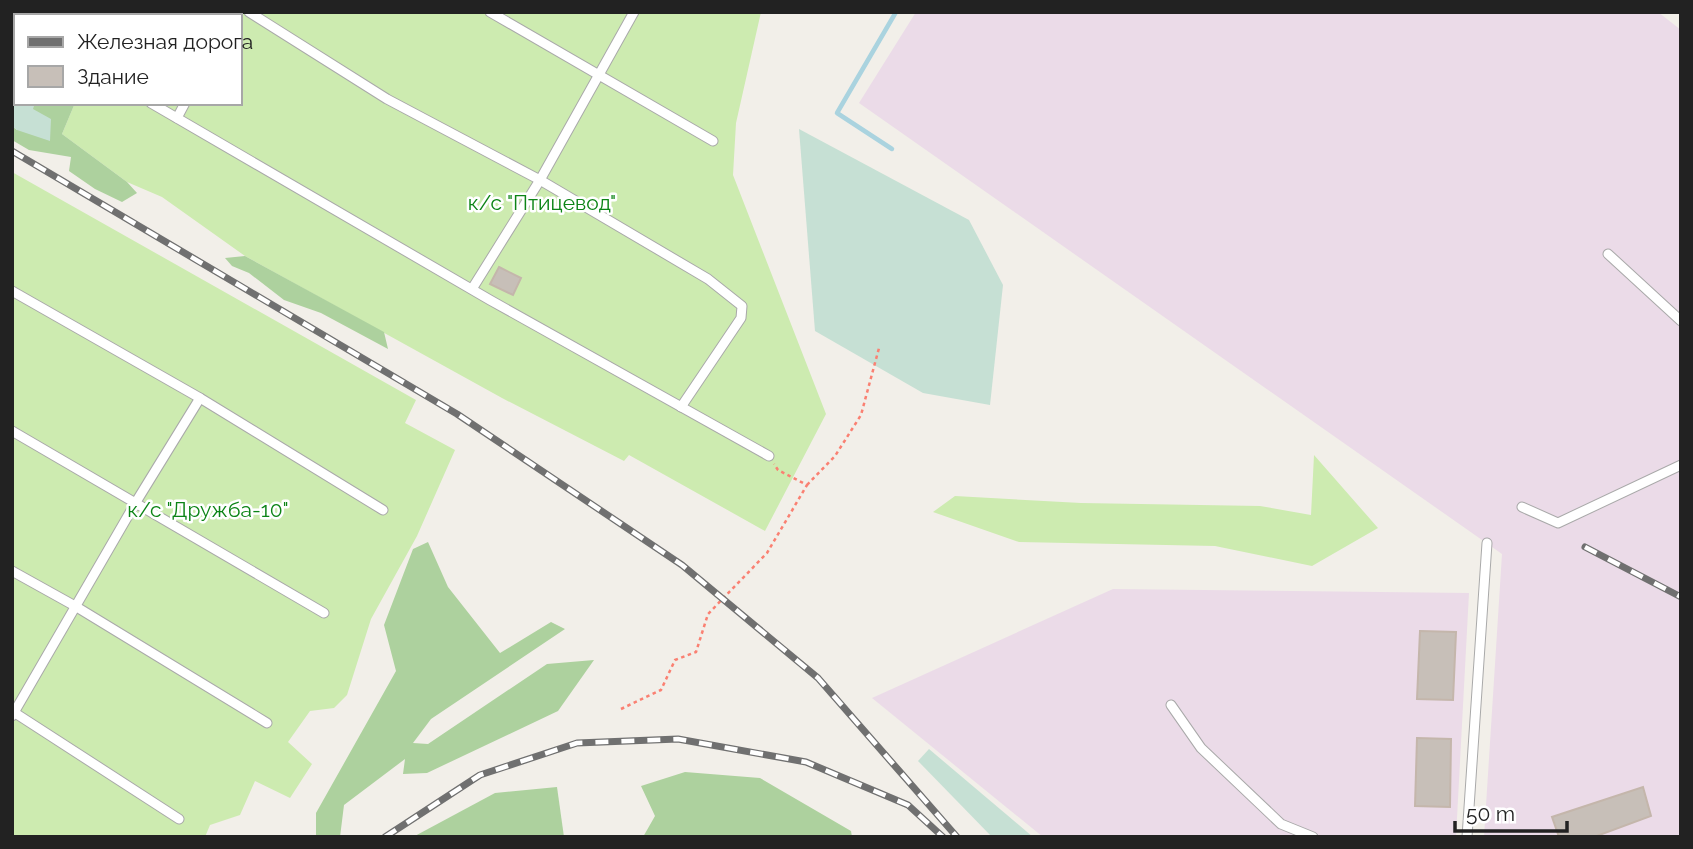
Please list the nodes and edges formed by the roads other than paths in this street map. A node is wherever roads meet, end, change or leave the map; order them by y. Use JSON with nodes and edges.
{"nodes":[{"id":1,"x":249,"y":12,"type":"edge"},
{"id":2,"x":490,"y":12,"type":"edge"},
{"id":3,"x":634,"y":12,"type":"edge"},
{"id":4,"x":598,"y":73,"type":"junction"},
{"id":5,"x":154,"y":105,"type":"edge"},
{"id":6,"x":184,"y":105,"type":"edge"},
{"id":7,"x":177,"y":118,"type":"junction"},
{"id":8,"x":713,"y":141,"type":"dead end"},
{"id":9,"x":540,"y":180,"type":"junction"},
{"id":10,"x":1608,"y":254,"type":"dead end"},
{"id":11,"x":472,"y":289,"type":"junction"},
{"id":12,"x":12,"y":291,"type":"edge"},
{"id":13,"x":1681,"y":321,"type":"edge"},
{"id":14,"x":200,"y":398,"type":"junction"},
{"id":15,"x":681,"y":407,"type":"junction"},
{"id":16,"x":12,"y":430,"type":"edge"},
{"id":17,"x":769,"y":456,"type":"road end"},
{"id":18,"x":1681,"y":465,"type":"edge"},
{"id":19,"x":136,"y":502,"type":"junction"},
{"id":20,"x":1522,"y":507,"type":"dead end"},
{"id":21,"x":383,"y":510,"type":"dead end"},
{"id":22,"x":1487,"y":543,"type":"dead end"},
{"id":23,"x":12,"y":571,"type":"edge"},
{"id":24,"x":75,"y":606,"type":"junction"},
{"id":25,"x":324,"y":613,"type":"dead end"},
{"id":26,"x":1171,"y":705,"type":"dead end"},
{"id":27,"x":13,"y":713,"type":"edge"},
{"id":28,"x":267,"y":723,"type":"dead end"},
{"id":29,"x":179,"y":819,"type":"dead end"},
{"id":30,"x":1313,"y":837,"type":"edge"},
{"id":31,"x":1467,"y":837,"type":"edge"}],
"edges":[{"from":1,"to":9,"type":"lane"},
{"from":2,"to":4,"type":"lane"},
{"from":3,"to":4,"type":"lane"},
{"from":4,"to":8,"type":"lane"},
{"from":4,"to":9,"type":"lane"},
{"from":5,"to":7,"type":"lane"},
{"from":6,"to":7,"type":"lane"},
{"from":7,"to":11,"type":"lane"},
{"from":9,"to":11,"type":"lane"},
{"from":9,"to":15,"type":"lane"},
{"from":10,"to":13,"type":"lane"},
{"from":11,"to":15,"type":"lane"},
{"from":12,"to":14,"type":"lane"},
{"from":14,"to":19,"type":"lane"},
{"from":14,"to":21,"type":"lane"},
{"from":15,"to":17,"type":"lane"},
{"from":16,"to":19,"type":"lane"},
{"from":18,"to":20,"type":"lane"},
{"from":19,"to":24,"type":"lane"},
{"from":19,"to":25,"type":"lane"},
{"from":22,"to":31,"type":"lane"},
{"from":23,"to":24,"type":"lane"},
{"from":24,"to":27,"type":"lane"},
{"from":24,"to":28,"type":"lane"},
{"from":26,"to":30,"type":"lane"},
{"from":27,"to":29,"type":"lane"}]}
